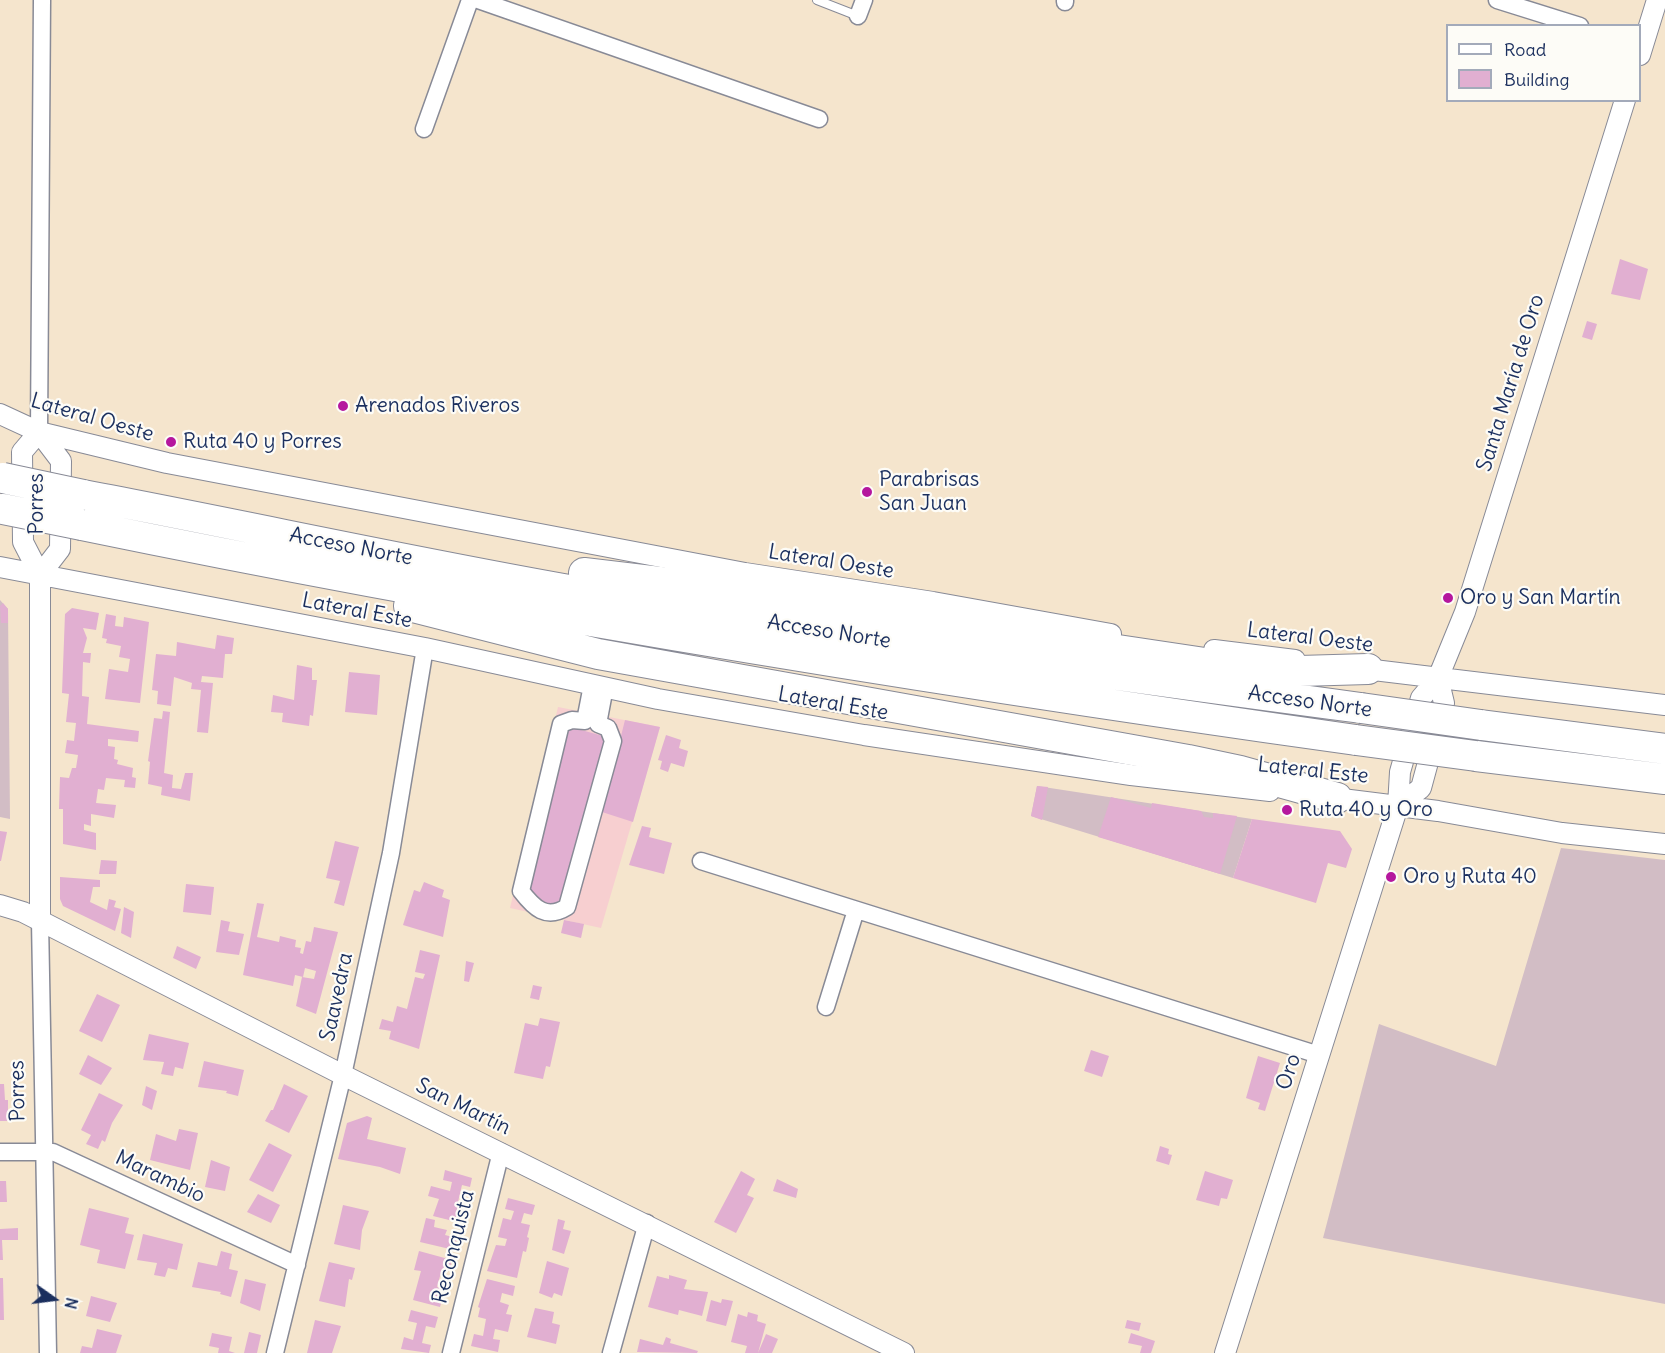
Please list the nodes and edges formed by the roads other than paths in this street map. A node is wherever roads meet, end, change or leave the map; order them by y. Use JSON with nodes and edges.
{"nodes":[{"id":1,"x":42,"y":0,"type":"edge"},
{"id":2,"x":470,"y":0,"type":"edge"},
{"id":3,"x":478,"y":0,"type":"edge"},
{"id":4,"x":817,"y":0,"type":"edge"},
{"id":5,"x":864,"y":0,"type":"edge"},
{"id":6,"x":1497,"y":0,"type":"edge"},
{"id":7,"x":1657,"y":0,"type":"edge"},
{"id":8,"x":858,"y":16,"type":"joint"},
{"id":9,"x":1574,"y":24,"type":"edge"},
{"id":10,"x":1641,"y":48,"type":"edge"},
{"id":11,"x":1624,"y":102,"type":"edge"},
{"id":12,"x":819,"y":119,"type":"dead end"},
{"id":13,"x":424,"y":129,"type":"dead end"},
{"id":14,"x":0,"y":414,"type":"edge"},
{"id":15,"x":39,"y":432,"type":"junction"},
{"id":16,"x":2,"y":478,"type":"edge"},
{"id":17,"x":2,"y":509,"type":"edge"},
{"id":18,"x":336,"y":544,"type":"junction"},
{"id":19,"x":230,"y":556,"type":"junction"},
{"id":20,"x":0,"y":567,"type":"edge"},
{"id":21,"x":40,"y":575,"type":"junction"},
{"id":22,"x":425,"y":648,"type":"junction"},
{"id":23,"x":1368,"y":669,"type":"junction"},
{"id":24,"x":1438,"y":678,"type":"junction"},
{"id":25,"x":599,"y":686,"type":"junction"},
{"id":26,"x":1665,"y":705,"type":"edge"},
{"id":27,"x":1665,"y":748,"type":"edge"},
{"id":28,"x":1665,"y":779,"type":"edge"},
{"id":29,"x":1337,"y":798,"type":"junction"},
{"id":30,"x":1398,"y":806,"type":"junction"},
{"id":31,"x":1665,"y":844,"type":"edge"},
{"id":32,"x":701,"y":861,"type":"dead end"},
{"id":33,"x":0,"y":905,"type":"edge"},
{"id":34,"x":856,"y":910,"type":"junction"},
{"id":35,"x":40,"y":921,"type":"junction"},
{"id":36,"x":826,"y":1007,"type":"dead end"},
{"id":37,"x":1319,"y":1055,"type":"junction"},
{"id":38,"x":343,"y":1075,"type":"junction"},
{"id":39,"x":0,"y":1152,"type":"edge"},
{"id":40,"x":44,"y":1152,"type":"junction"},
{"id":41,"x":501,"y":1152,"type":"junction"},
{"id":42,"x":646,"y":1223,"type":"junction"},
{"id":43,"x":297,"y":1265,"type":"junction"},
{"id":44,"x":48,"y":1353,"type":"edge"},
{"id":45,"x":276,"y":1353,"type":"edge"},
{"id":46,"x":451,"y":1353,"type":"edge"},
{"id":47,"x":611,"y":1353,"type":"edge"},
{"id":48,"x":904,"y":1353,"type":"edge"},
{"id":49,"x":1225,"y":1353,"type":"edge"}],
"edges":[{"from":1,"to":15,"type":"street"},
{"from":2,"to":13,"type":"street"},
{"from":3,"to":12,"type":"street"},
{"from":4,"to":8,"type":"lane"},
{"from":5,"to":8,"type":"street"},
{"from":6,"to":9,"type":"street"},
{"from":7,"to":10,"type":"street"},
{"from":11,"to":24,"type":"street","name":"Santa María de Oro"},
{"from":14,"to":15,"type":"street","name":"Lateral Oeste"},
{"from":15,"to":21,"type":"street","name":"Porres"},
{"from":15,"to":21,"type":"street","name":"Porres"},
{"from":15,"to":23,"type":"street","name":"Lateral Oeste"},
{"from":16,"to":18,"type":"highway","name":"Acceso Norte","bridge":true},
{"from":17,"to":19,"type":"highway","name":"Acceso Norte","bridge":true},
{"from":18,"to":23,"type":"highway"},
{"from":18,"to":27,"type":"highway","name":"Acceso Norte","bridge":true},
{"from":19,"to":28,"type":"highway","name":"Acceso Norte","bridge":true},
{"from":19,"to":29,"type":"highway"},
{"from":20,"to":21,"type":"street","name":"Lateral Este"},
{"from":21,"to":22,"type":"street","name":"Lateral Este"},
{"from":21,"to":35,"type":"street","name":"Porres"},
{"from":22,"to":25,"type":"street","name":"Lateral Este"},
{"from":22,"to":38,"type":"street","name":"Saavedra"},
{"from":23,"to":24,"type":"street","name":"Lateral Oeste"},
{"from":24,"to":26,"type":"street","name":"Lateral Oeste"},
{"from":24,"to":30,"type":"street","name":"Oro"},
{"from":25,"to":25,"type":"street"},
{"from":25,"to":29,"type":"street","name":"Lateral Este"},
{"from":29,"to":30,"type":"street","name":"Lateral Este"},
{"from":30,"to":31,"type":"street","name":"Lateral Este"},
{"from":30,"to":37,"type":"street","name":"Oro"},
{"from":32,"to":34,"type":"street"},
{"from":33,"to":35,"type":"street","name":"San Martín"},
{"from":34,"to":36,"type":"street"},
{"from":34,"to":37,"type":"street"},
{"from":35,"to":38,"type":"street","name":"San Martín"},
{"from":35,"to":40,"type":"street","name":"Porres"},
{"from":37,"to":49,"type":"street","name":"Oro"},
{"from":38,"to":41,"type":"street","name":"San Martín"},
{"from":38,"to":43,"type":"street","name":"Saavedra"},
{"from":39,"to":40,"type":"street","name":"Marambio"},
{"from":40,"to":43,"type":"street","name":"Marambio"},
{"from":40,"to":44,"type":"street","name":"Porres"},
{"from":41,"to":42,"type":"street","name":"San Martín"},
{"from":41,"to":46,"type":"street","name":"Reconquista"},
{"from":42,"to":47,"type":"street"},
{"from":42,"to":48,"type":"street","name":"San Martín"},
{"from":43,"to":45,"type":"street","name":"Saavedra"}]}
